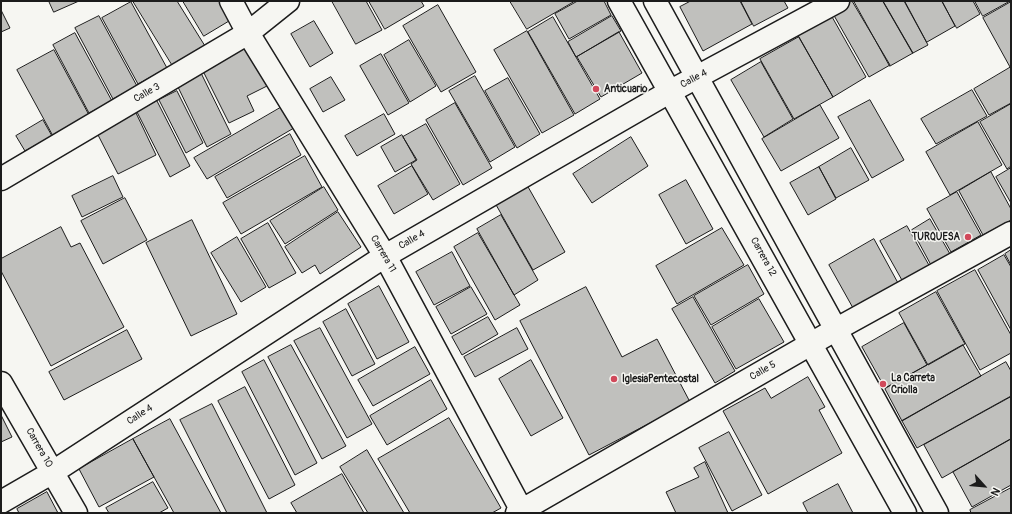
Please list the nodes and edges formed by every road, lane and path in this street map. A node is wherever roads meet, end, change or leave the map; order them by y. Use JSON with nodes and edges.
{"nodes":[{"id":1,"x":231,"y":1,"type":"edge"},
{"id":2,"x":288,"y":1,"type":"edge"},
{"id":3,"x":619,"y":1,"type":"edge"},
{"id":4,"x":655,"y":1,"type":"edge"},
{"id":5,"x":838,"y":1,"type":"edge"},
{"id":6,"x":248,"y":33,"type":"junction"},
{"id":7,"x":696,"y":78,"type":"junction"},
{"id":8,"x":671,"y":91,"type":"junction"},
{"id":9,"x":1,"y":178,"type":"edge"},
{"id":10,"x":1011,"y":233,"type":"edge"},
{"id":11,"x":385,"y":256,"type":"junction"},
{"id":12,"x":835,"y":330,"type":"junction"},
{"id":13,"x":811,"y":344,"type":"junction"},
{"id":14,"x":1,"y":383,"type":"edge"},
{"id":15,"x":52,"y":472,"type":"junction"},
{"id":16,"x":1,"y":502,"type":"edge"},
{"id":17,"x":520,"y":512,"type":"edge"},
{"id":18,"x":76,"y":513,"type":"edge"},
{"id":19,"x":905,"y":513,"type":"edge"},
{"id":20,"x":937,"y":513,"type":"edge"}],
"edges":[{"from":1,"to":6,"type":"street","name":"Carrera 11"},
{"from":2,"to":6,"type":"street","name":"Calle 3"},
{"from":3,"to":8,"type":"street","name":"Carrera 12"},
{"from":4,"to":7,"type":"street"},
{"from":5,"to":7,"type":"street","name":"Calle 4"},
{"from":6,"to":9,"type":"street","name":"Calle 3"},
{"from":6,"to":11,"type":"street","name":"Carrera 11"},
{"from":7,"to":8,"type":"street","name":"Calle 4"},
{"from":7,"to":12,"type":"street"},
{"from":8,"to":11,"type":"street","name":"Calle 4"},
{"from":8,"to":13,"type":"street","name":"Carrera 12"},
{"from":10,"to":12,"type":"street","name":"Calle 5"},
{"from":11,"to":15,"type":"street","name":"Calle 4"},
{"from":11,"to":17,"type":"street","name":"Carrera 11"},
{"from":12,"to":13,"type":"street","name":"Calle 5"},
{"from":12,"to":20,"type":"street"},
{"from":13,"to":17,"type":"street","name":"Calle 5"},
{"from":13,"to":19,"type":"street","name":"Carrera 12"},
{"from":14,"to":15,"type":"street","name":"Carrera 10"},
{"from":15,"to":16,"type":"street","name":"Calle 4"},
{"from":15,"to":18,"type":"street","name":"Carrera 10"}]}
